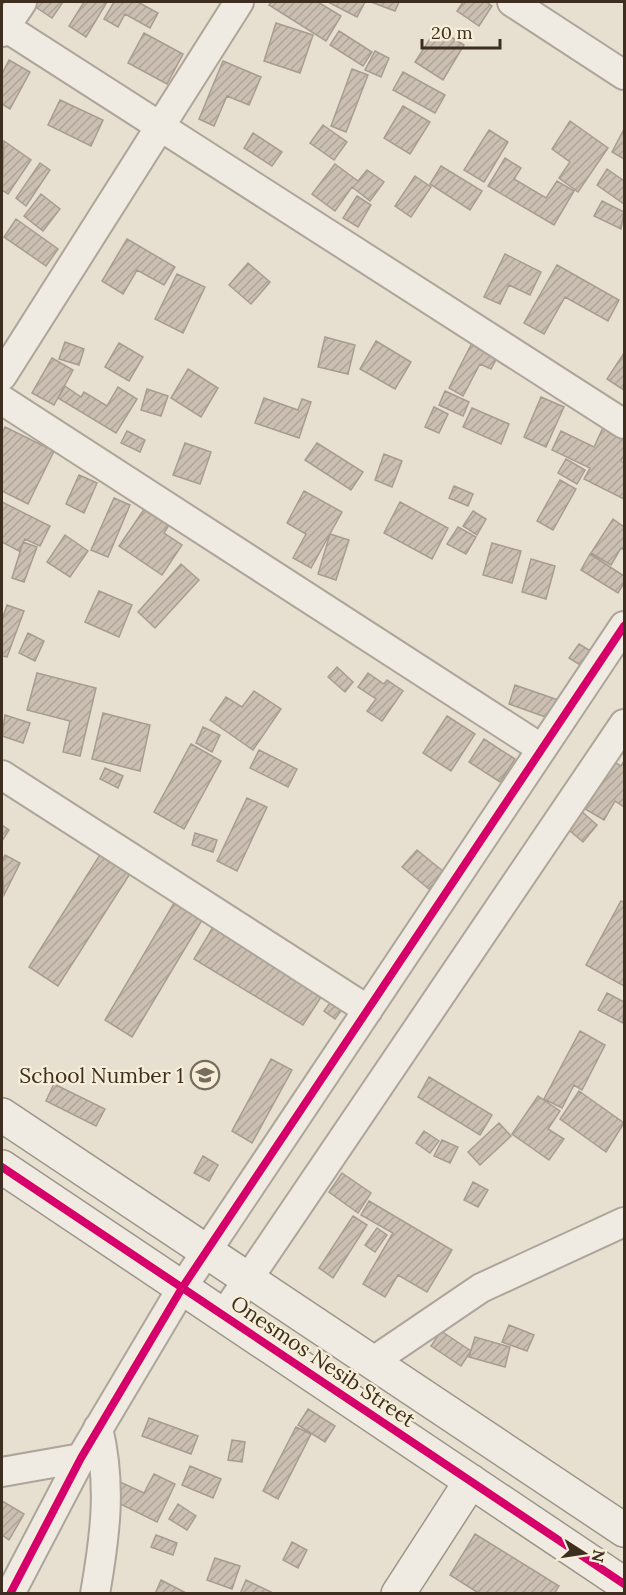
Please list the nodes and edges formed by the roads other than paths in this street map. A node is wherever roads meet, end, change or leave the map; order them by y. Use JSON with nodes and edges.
{"nodes":[{"id":1,"x":22,"y":2,"type":"edge"},
{"id":2,"x":239,"y":2,"type":"edge"},
{"id":3,"x":512,"y":2,"type":"edge"},
{"id":4,"x":3,"y":28,"type":"edge"},
{"id":5,"x":624,"y":75,"type":"edge"},
{"id":6,"x":160,"y":126,"type":"junction"},
{"id":7,"x":2,"y":376,"type":"edge"},
{"id":8,"x":2,"y":400,"type":"edge"},
{"id":9,"x":624,"y":424,"type":"edge"},
{"id":10,"x":624,"y":626,"type":"edge"},
{"id":11,"x":624,"y":724,"type":"edge"},
{"id":12,"x":542,"y":749,"type":"junction"},
{"id":13,"x":2,"y":776,"type":"edge"},
{"id":14,"x":368,"y":1010,"type":"junction"},
{"id":15,"x":2,"y":1115,"type":"edge"},
{"id":16,"x":2,"y":1167,"type":"edge"},
{"id":17,"x":624,"y":1222,"type":"edge"},
{"id":18,"x":207,"y":1252,"type":"junction"},
{"id":19,"x":248,"y":1279,"type":"junction"},
{"id":20,"x":182,"y":1288,"type":"junction"},
{"id":21,"x":223,"y":1316,"type":"junction"},
{"id":22,"x":372,"y":1362,"type":"junction"},
{"id":23,"x":98,"y":1428,"type":"junction"},
{"id":24,"x":81,"y":1458,"type":"junction"},
{"id":25,"x":2,"y":1472,"type":"edge"},
{"id":26,"x":471,"y":1481,"type":"junction"},
{"id":27,"x":624,"y":1530,"type":"edge"},
{"id":28,"x":624,"y":1584,"type":"edge"},
{"id":29,"x":10,"y":1593,"type":"edge"},
{"id":30,"x":95,"y":1593,"type":"edge"},
{"id":31,"x":398,"y":1593,"type":"edge"}],
"edges":[{"from":1,"to":4,"type":"street"},
{"from":2,"to":6,"type":"street"},
{"from":3,"to":5,"type":"street"},
{"from":4,"to":6,"type":"street"},
{"from":6,"to":7,"type":"street"},
{"from":6,"to":9,"type":"street"},
{"from":8,"to":12,"type":"street"},
{"from":10,"to":12,"type":"street"},
{"from":11,"to":19,"type":"street"},
{"from":12,"to":14,"type":"street"},
{"from":13,"to":14,"type":"street"},
{"from":14,"to":18,"type":"street"},
{"from":15,"to":18,"type":"street","name":"Onesmos Nesib Street"},
{"from":16,"to":20,"type":"street","name":"Onesmos Nesib Street"},
{"from":17,"to":22,"type":"street"},
{"from":18,"to":19,"type":"street","name":"Onesmos Nesib Street"},
{"from":18,"to":20,"type":"street"},
{"from":19,"to":21,"type":"street"},
{"from":19,"to":22,"type":"street","name":"Onesmos Nesib Street"},
{"from":20,"to":21,"type":"street","name":"Onesmos Nesib Street"},
{"from":20,"to":23,"type":"street"},
{"from":21,"to":26,"type":"street","name":"Onesmos Nesib Street"},
{"from":22,"to":27,"type":"street","name":"Onesmos Nesib Street"},
{"from":23,"to":24,"type":"street"},
{"from":23,"to":30,"type":"street"},
{"from":24,"to":25,"type":"street"},
{"from":24,"to":29,"type":"street"},
{"from":26,"to":28,"type":"street","name":"Onesmos Nesib Street"},
{"from":26,"to":31,"type":"street"}]}
